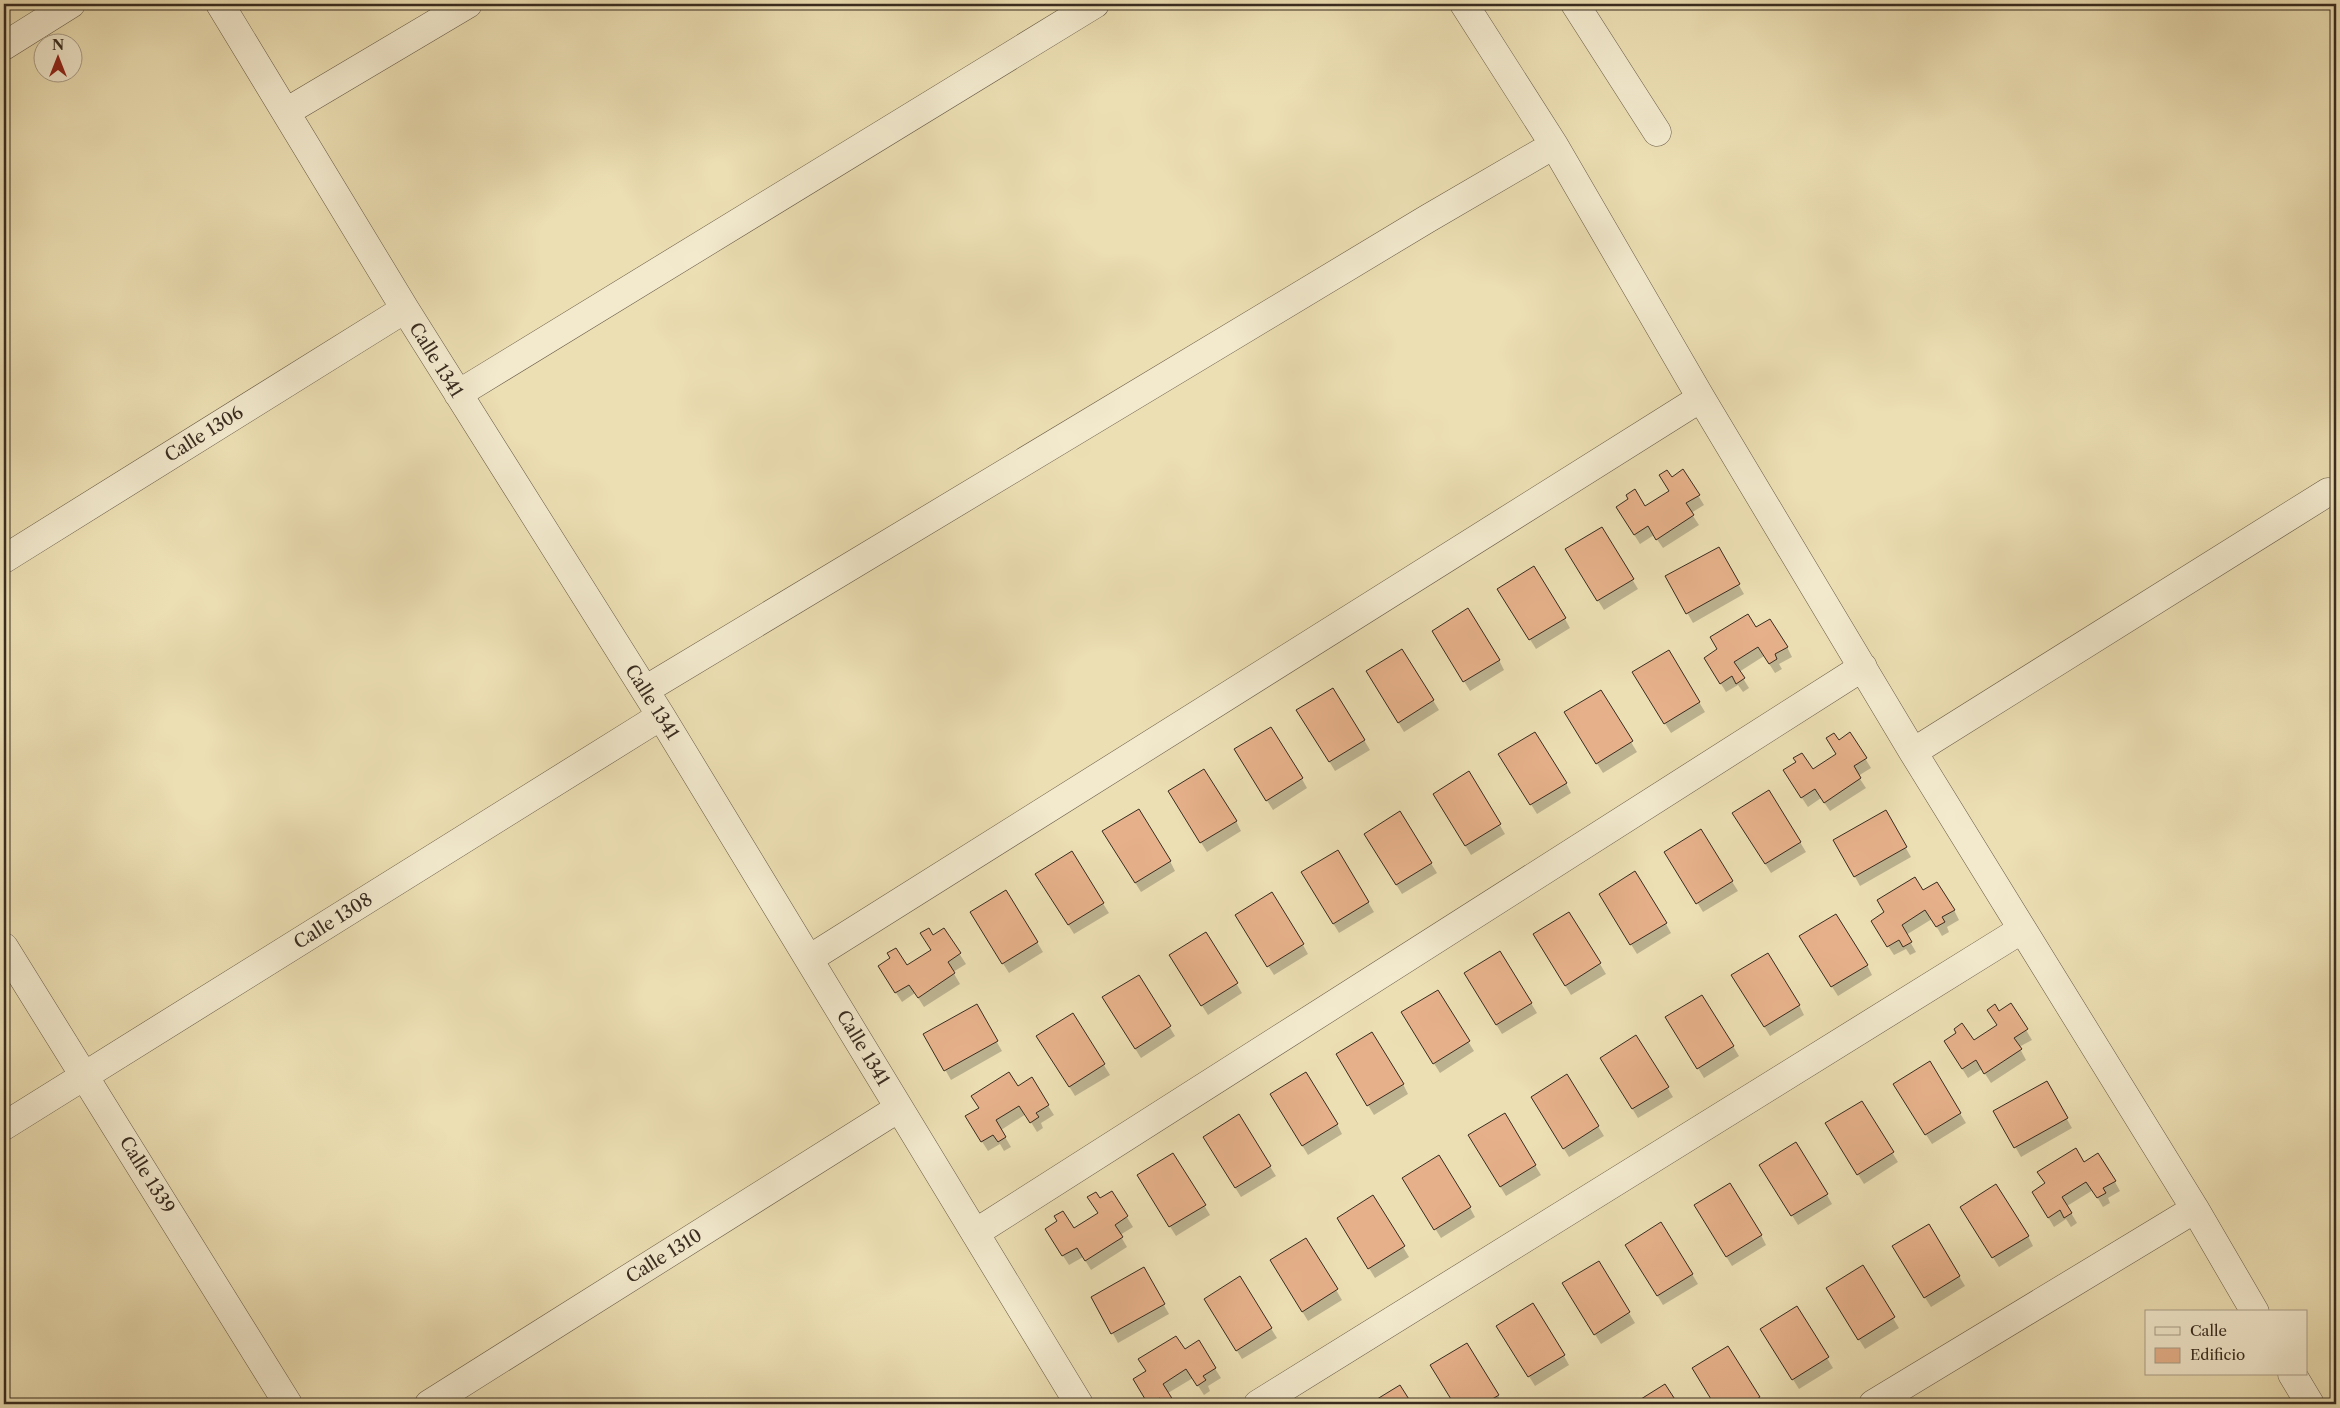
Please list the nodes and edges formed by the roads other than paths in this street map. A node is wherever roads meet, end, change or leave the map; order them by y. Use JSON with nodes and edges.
{"nodes":[{"id":1,"x":71,"y":4,"type":"edge"},
{"id":2,"x":220,"y":4,"type":"edge"},
{"id":3,"x":468,"y":4,"type":"edge"},
{"id":4,"x":1095,"y":4,"type":"edge"},
{"id":5,"x":1464,"y":4,"type":"edge"},
{"id":6,"x":1575,"y":4,"type":"edge"},
{"id":7,"x":4,"y":46,"type":"edge"},
{"id":8,"x":286,"y":112,"type":"junction"},
{"id":9,"x":1657,"y":132,"type":"dead end"},
{"id":10,"x":1554,"y":145,"type":"junction"},
{"id":11,"x":405,"y":310,"type":"junction"},
{"id":12,"x":458,"y":394,"type":"junction"},
{"id":13,"x":1701,"y":398,"type":"junction"},
{"id":14,"x":2328,"y":492,"type":"dead end"},
{"id":15,"x":4,"y":559,"type":"edge"},
{"id":16,"x":1863,"y":667,"type":"junction"},
{"id":17,"x":645,"y":690,"type":"junction"},
{"id":18,"x":661,"y":716,"type":"junction"},
{"id":19,"x":1913,"y":752,"type":"junction"},
{"id":20,"x":2021,"y":930,"type":"junction"},
{"id":21,"x":4,"y":947,"type":"edge"},
{"id":22,"x":809,"y":959,"type":"junction"},
{"id":23,"x":85,"y":1076,"type":"junction"},
{"id":24,"x":899,"y":1108,"type":"junction"},
{"id":25,"x":4,"y":1126,"type":"edge"},
{"id":26,"x":2195,"y":1209,"type":"junction"},
{"id":27,"x":975,"y":1233,"type":"junction"},
{"id":28,"x":2254,"y":1310,"type":"edge"},
{"id":29,"x":2293,"y":1376,"type":"edge"},
{"id":30,"x":288,"y":1404,"type":"edge"},
{"id":31,"x":429,"y":1404,"type":"edge"},
{"id":32,"x":1079,"y":1404,"type":"edge"},
{"id":33,"x":1258,"y":1404,"type":"edge"},
{"id":34,"x":1873,"y":1404,"type":"edge"},
{"id":35,"x":2310,"y":1404,"type":"edge"}],
"edges":[{"from":1,"to":7,"type":"street"},
{"from":2,"to":8,"type":"street","name":"Calle 1341"},
{"from":3,"to":8,"type":"street"},
{"from":4,"to":12,"type":"street"},
{"from":5,"to":10,"type":"street"},
{"from":6,"to":9,"type":"street"},
{"from":8,"to":11,"type":"street","name":"Calle 1341"},
{"from":10,"to":13,"type":"street"},
{"from":10,"to":17,"type":"street"},
{"from":11,"to":12,"type":"street","name":"Calle 1341"},
{"from":11,"to":15,"type":"street","name":"Calle 1306"},
{"from":12,"to":17,"type":"street","name":"Calle 1341"},
{"from":13,"to":16,"type":"street"},
{"from":13,"to":22,"type":"street"},
{"from":14,"to":19,"type":"street"},
{"from":16,"to":19,"type":"street"},
{"from":16,"to":27,"type":"street"},
{"from":17,"to":18,"type":"street","name":"Calle 1341"},
{"from":18,"to":22,"type":"street","name":"Calle 1341"},
{"from":18,"to":23,"type":"street","name":"Calle 1308"},
{"from":19,"to":20,"type":"street"},
{"from":20,"to":26,"type":"street"},
{"from":20,"to":33,"type":"street"},
{"from":21,"to":23,"type":"street","name":"Calle 1339"},
{"from":22,"to":24,"type":"street","name":"Calle 1341"},
{"from":23,"to":25,"type":"street","name":"Calle 1308"},
{"from":23,"to":30,"type":"street","name":"Calle 1339"},
{"from":24,"to":27,"type":"street","name":"Calle 1341"},
{"from":24,"to":31,"type":"street","name":"Calle 1310"},
{"from":26,"to":28,"type":"street"},
{"from":26,"to":34,"type":"street"},
{"from":27,"to":32,"type":"street","name":"Calle 1341"},
{"from":29,"to":35,"type":"street"}]}
